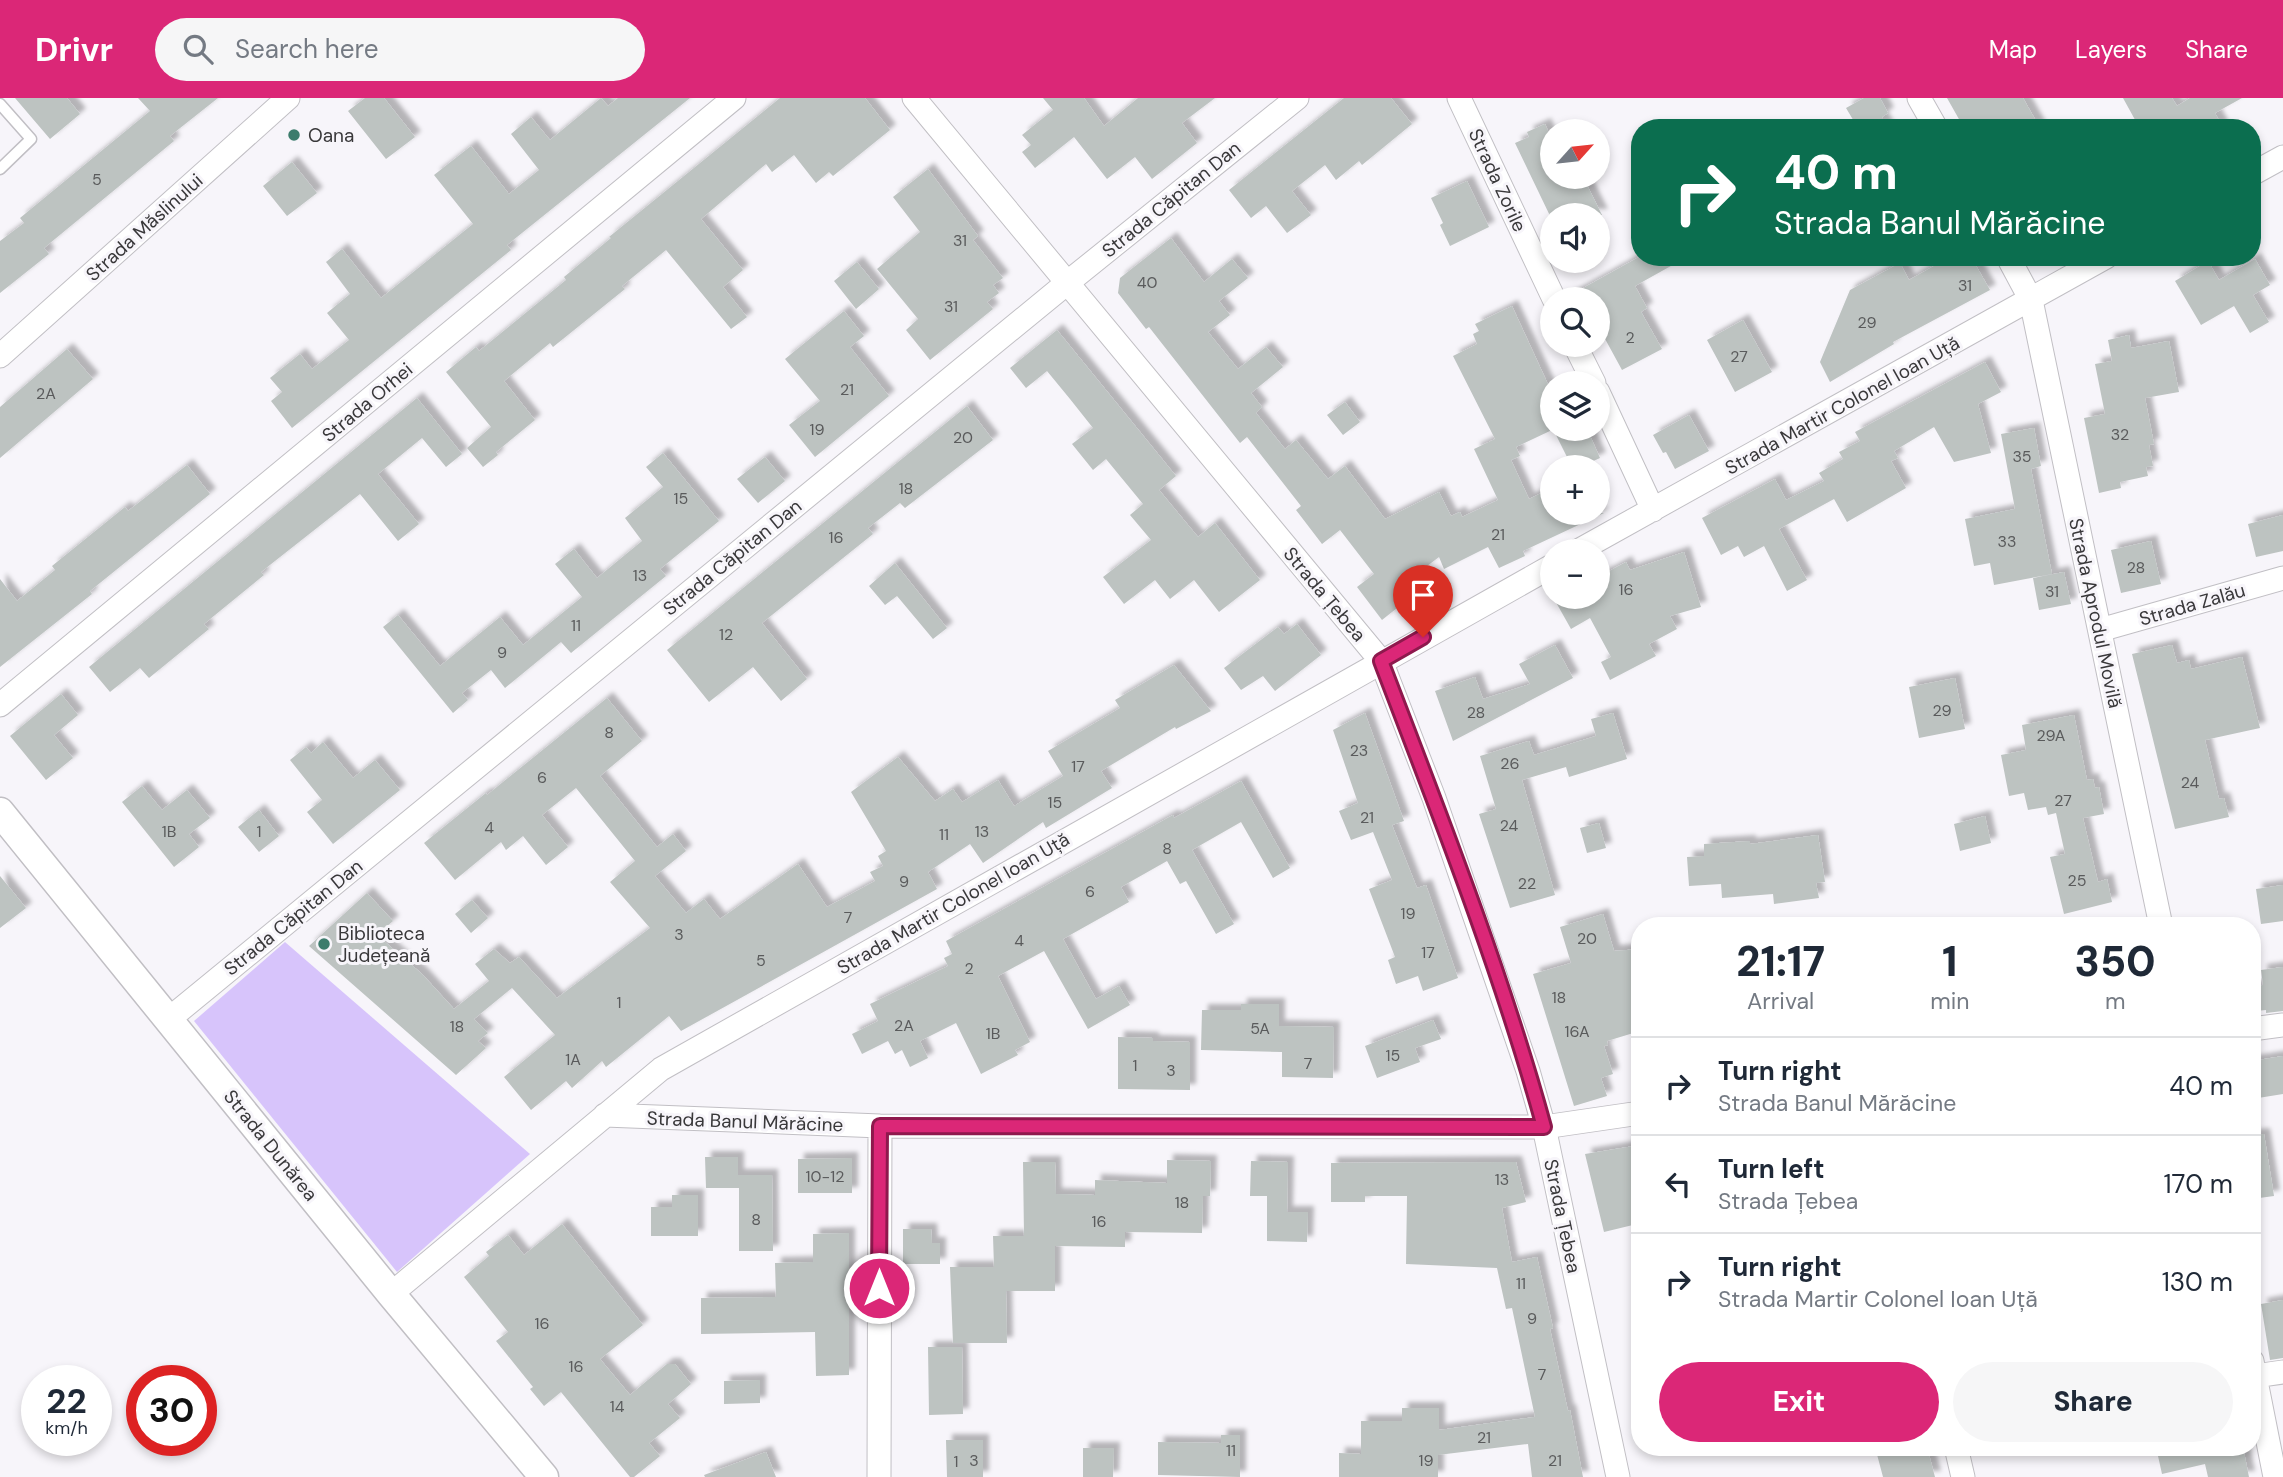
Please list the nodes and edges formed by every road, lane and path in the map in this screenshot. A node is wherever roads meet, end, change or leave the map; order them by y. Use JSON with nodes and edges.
{"nodes":[{"id":1,"x":288,"y":98,"type":"edge"},
{"id":2,"x":734,"y":98,"type":"edge"},
{"id":3,"x":914,"y":98,"type":"edge"},
{"id":4,"x":1297,"y":98,"type":"edge"},
{"id":5,"x":1459,"y":98,"type":"edge"},
{"id":6,"x":1919,"y":98,"type":"edge"},
{"id":7,"x":0,"y":104,"type":"edge"},
{"id":8,"x":1931,"y":119,"type":"edge"},
{"id":9,"x":2283,"y":157,"type":"edge"},
{"id":10,"x":0,"y":169,"type":"edge"},
{"id":11,"x":2261,"y":169,"type":"edge"},
{"id":12,"x":2013,"y":266,"type":"edge"},
{"id":13,"x":2090,"y":266,"type":"edge"},
{"id":14,"x":1067,"y":283,"type":"junction"},
{"id":15,"x":1548,"y":287,"type":"edge"},
{"id":16,"x":2031,"y":300,"type":"junction"},
{"id":17,"x":0,"y":356,"type":"edge"},
{"id":18,"x":1610,"y":418,"type":"edge"},
{"id":19,"x":1653,"y":510,"type":"junction"},
{"id":20,"x":1600,"y":539,"type":"edge"},
{"id":21,"x":1540,"y":573,"type":"edge"},
{"id":22,"x":2283,"y":578,"type":"edge"},
{"id":23,"x":2101,"y":630,"type":"junction"},
{"id":24,"x":1381,"y":661,"type":"junction"},
{"id":25,"x":0,"y":705,"type":"edge"},
{"id":26,"x":0,"y":812,"type":"edge"},
{"id":27,"x":2159,"y":917,"type":"edge"},
{"id":28,"x":169,"y":1019,"type":"junction"},
{"id":29,"x":2283,"y":1025,"type":"edge"},
{"id":30,"x":2261,"y":1028,"type":"edge"},
{"id":31,"x":1631,"y":1114,"type":"edge"},
{"id":32,"x":605,"y":1115,"type":"junction"},
{"id":33,"x":880,"y":1126,"type":"junction"},
{"id":34,"x":1544,"y":1127,"type":"junction"},
{"id":35,"x":391,"y":1294,"type":"junction"},
{"id":36,"x":2261,"y":1369,"type":"edge"},
{"id":37,"x":2283,"y":1371,"type":"edge"},
{"id":38,"x":2261,"y":1405,"type":"edge"},
{"id":39,"x":1958,"y":1456,"type":"edge"},
{"id":40,"x":544,"y":1477,"type":"edge"},
{"id":41,"x":879,"y":1477,"type":"edge"},
{"id":42,"x":1618,"y":1477,"type":"edge"},
{"id":43,"x":1963,"y":1477,"type":"edge"},
{"id":44,"x":2275,"y":1477,"type":"edge"}],
"edges":[{"from":1,"to":17,"type":"street","name":"Strada Măslinului"},
{"from":2,"to":25,"type":"street","name":"Strada Orhei"},
{"from":3,"to":14,"type":"street","name":"Strada Țebea"},
{"from":4,"to":14,"type":"street","name":"Strada Căpitan Dan"},
{"from":5,"to":15,"type":"street","name":"Strada Zorile"},
{"from":6,"to":8,"type":"street"},
{"from":7,"to":10,"type":"lane"},
{"from":9,"to":11,"type":"street"},
{"from":12,"to":16,"type":"street","name":"Strada Aprodul Movilă"},
{"from":13,"to":16,"type":"street","name":"Strada Martir Colonel Ioan Uță"},
{"from":14,"to":24,"type":"street","name":"Strada Țebea"},
{"from":14,"to":28,"type":"street","name":"Strada Căpitan Dan"},
{"from":16,"to":19,"type":"street","name":"Strada Martir Colonel Ioan Uță"},
{"from":16,"to":23,"type":"street","name":"Strada Aprodul Movilă"},
{"from":18,"to":19,"type":"street"},
{"from":19,"to":20,"type":"street","name":"Strada Martir Colonel Ioan Uță"},
{"from":21,"to":24,"type":"street","name":"Strada Martir Colonel Ioan Uță"},
{"from":22,"to":23,"type":"street","name":"Strada Zalău"},
{"from":23,"to":27,"type":"street","name":"Strada Aprodul Movilă"},
{"from":24,"to":32,"type":"street","name":"Strada Martir Colonel Ioan Uță"},
{"from":24,"to":34,"type":"street","name":"Strada Țebea"},
{"from":26,"to":28,"type":"street","name":"Strada Dunărea"},
{"from":28,"to":35,"type":"street","name":"Strada Dunărea"},
{"from":29,"to":30,"type":"street"},
{"from":31,"to":34,"type":"street","name":"Strada Banul Mărăcine"},
{"from":32,"to":33,"type":"street","name":"Strada Banul Mărăcine"},
{"from":32,"to":35,"type":"street","name":"Strada Martir Colonel Ioan Uță"},
{"from":33,"to":34,"type":"street","name":"Strada Banul Mărăcine"},
{"from":33,"to":41,"type":"street"},
{"from":34,"to":42,"type":"street","name":"Strada Țebea"},
{"from":35,"to":40,"type":"street","name":"Strada Dunărea"},
{"from":36,"to":37,"type":"street"},
{"from":38,"to":44,"type":"street"},
{"from":39,"to":43,"type":"street"}]}
